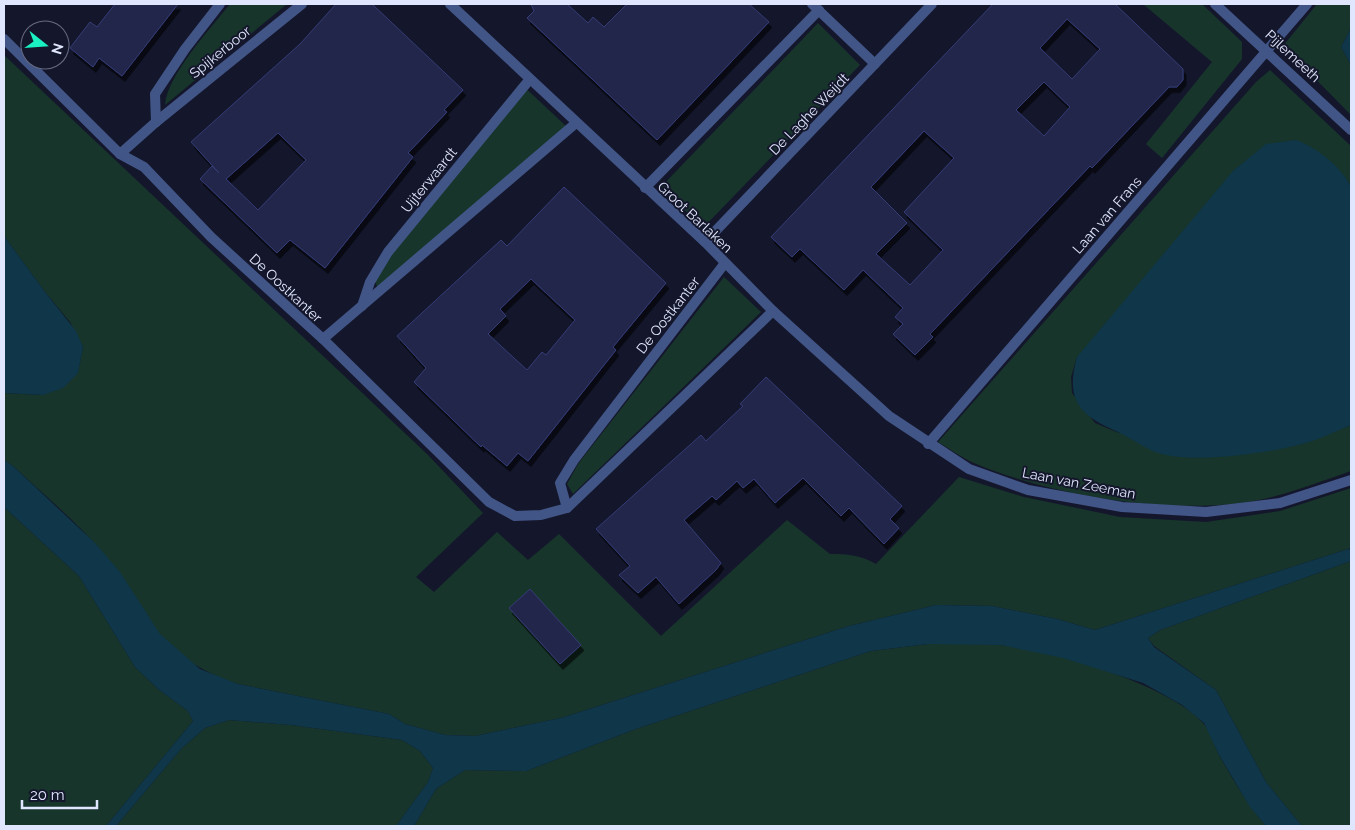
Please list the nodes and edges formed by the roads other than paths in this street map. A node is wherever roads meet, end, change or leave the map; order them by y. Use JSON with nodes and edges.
{"nodes":[{"id":1,"x":220,"y":4,"type":"edge"},
{"id":2,"x":302,"y":4,"type":"edge"},
{"id":3,"x":450,"y":4,"type":"edge"},
{"id":4,"x":932,"y":4,"type":"edge"},
{"id":5,"x":1215,"y":4,"type":"edge"},
{"id":6,"x":1307,"y":4,"type":"edge"},
{"id":7,"x":815,"y":7,"type":"edge"},
{"id":8,"x":4,"y":39,"type":"edge"},
{"id":9,"x":1267,"y":50,"type":"junction"},
{"id":10,"x":875,"y":64,"type":"junction"},
{"id":11,"x":530,"y":79,"type":"junction"},
{"id":12,"x":156,"y":122,"type":"junction"},
{"id":13,"x":576,"y":123,"type":"junction"},
{"id":14,"x":1351,"y":130,"type":"edge"},
{"id":15,"x":120,"y":154,"type":"junction"},
{"id":16,"x":645,"y":188,"type":"junction"},
{"id":17,"x":705,"y":242,"type":"junction"},
{"id":18,"x":725,"y":263,"type":"junction"},
{"id":19,"x":362,"y":307,"type":"junction"},
{"id":20,"x":773,"y":311,"type":"junction"},
{"id":21,"x":323,"y":339,"type":"junction"},
{"id":22,"x":928,"y":444,"type":"junction"},
{"id":23,"x":1351,"y":480,"type":"edge"},
{"id":24,"x":568,"y":508,"type":"junction"}],
"edges":[{"from":1,"to":12,"type":"street","name":"Spijkerboor"},
{"from":2,"to":12,"type":"street","name":"Spijkerboor"},
{"from":3,"to":11,"type":"street","name":"Groot Barlaken"},
{"from":4,"to":10,"type":"street","name":"De Laghe Weijdt"},
{"from":5,"to":9,"type":"street","name":"Pijlemeeth"},
{"from":6,"to":9,"type":"street","name":"Laan van Frans"},
{"from":7,"to":10,"type":"street"},
{"from":7,"to":16,"type":"street"},
{"from":8,"to":15,"type":"street","name":"De Oostkanter"},
{"from":9,"to":14,"type":"street","name":"Pijlemeeth"},
{"from":9,"to":22,"type":"street","name":"Laan van Frans"},
{"from":10,"to":17,"type":"street","name":"De Laghe Weijdt"},
{"from":11,"to":13,"type":"street","name":"Groot Barlaken"},
{"from":11,"to":19,"type":"street","name":"Uijterwaardt"},
{"from":12,"to":15,"type":"street","name":"Spijkerboor"},
{"from":13,"to":16,"type":"street","name":"Groot Barlaken"},
{"from":13,"to":19,"type":"street"},
{"from":15,"to":21,"type":"street","name":"De Oostkanter"},
{"from":16,"to":17,"type":"street","name":"Groot Barlaken"},
{"from":17,"to":18,"type":"street","name":"Groot Barlaken"},
{"from":18,"to":20,"type":"street","name":"Groot Barlaken"},
{"from":18,"to":24,"type":"street","name":"De Oostkanter"},
{"from":19,"to":21,"type":"street"},
{"from":20,"to":22,"type":"street","name":"Groot Barlaken"},
{"from":20,"to":24,"type":"street","name":"De Oostkanter"},
{"from":21,"to":24,"type":"street","name":"De Oostkanter"},
{"from":22,"to":23,"type":"street","name":"Laan van Zeeman"}]}
